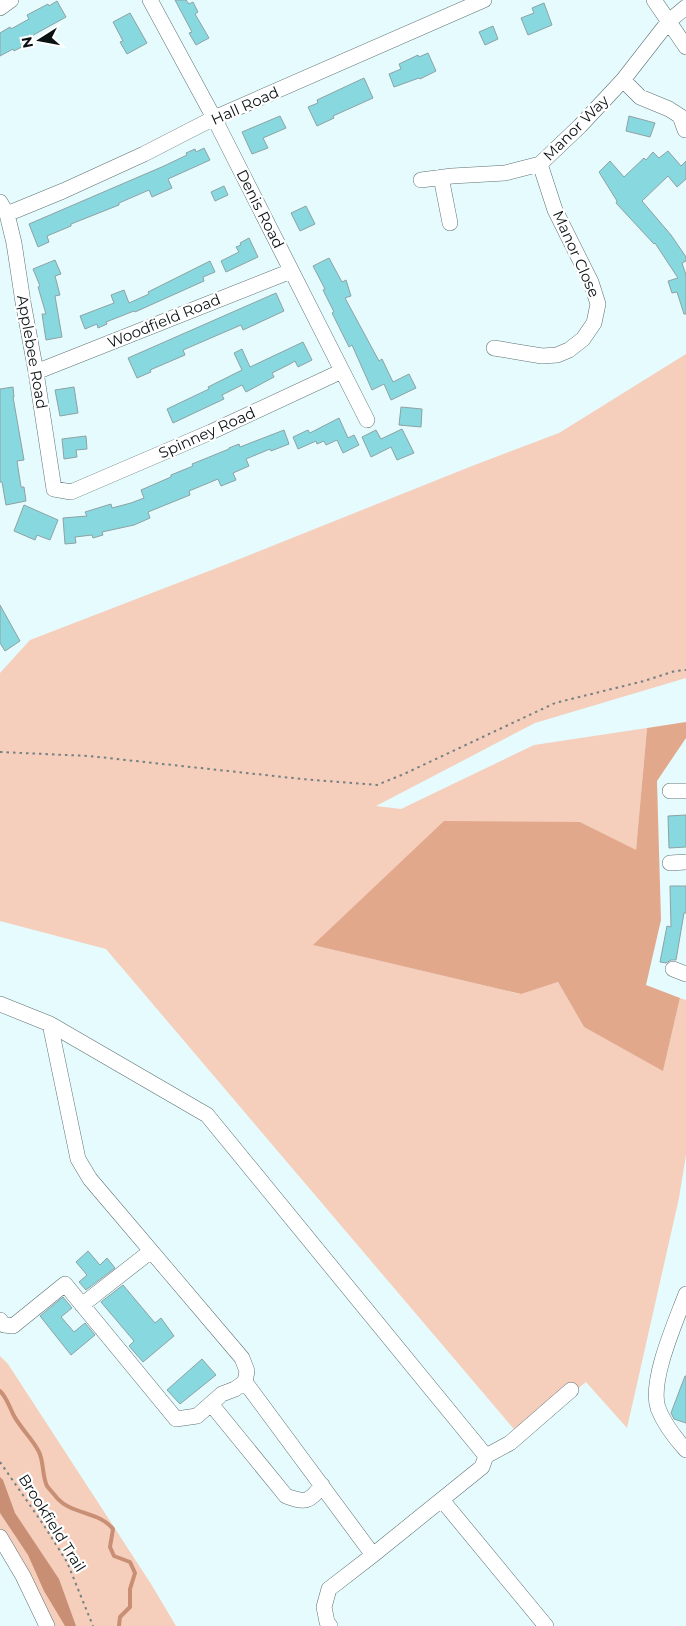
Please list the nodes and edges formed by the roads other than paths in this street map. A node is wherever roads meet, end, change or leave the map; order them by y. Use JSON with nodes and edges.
{"nodes":[{"id":1,"x":11,"y":0,"type":"edge"},
{"id":2,"x":150,"y":0,"type":"edge"},
{"id":3,"x":484,"y":0,"type":"edge"},
{"id":4,"x":654,"y":0,"type":"edge"},
{"id":5,"x":686,"y":7,"type":"edge"},
{"id":6,"x":0,"y":8,"type":"edge"},
{"id":7,"x":669,"y":21,"type":"junction"},
{"id":8,"x":686,"y":47,"type":"edge"},
{"id":9,"x":623,"y":80,"type":"junction"},
{"id":10,"x":214,"y":118,"type":"junction"},
{"id":11,"x":685,"y":130,"type":"edge"},
{"id":12,"x":540,"y":164,"type":"junction"},
{"id":13,"x":441,"y":177,"type":"junction"},
{"id":14,"x":421,"y":180,"type":"dead end"},
{"id":15,"x":4,"y":208,"type":"edge"},
{"id":16,"x":450,"y":223,"type":"dead end"},
{"id":17,"x":291,"y":270,"type":"junction"},
{"id":18,"x":494,"y":348,"type":"dead end"},
{"id":19,"x":342,"y":371,"type":"junction"},
{"id":20,"x":36,"y":372,"type":"junction"},
{"id":21,"x":367,"y":420,"type":"dead end"},
{"id":22,"x":71,"y":492,"type":"joint"},
{"id":23,"x":670,"y":791,"type":"dead end"},
{"id":24,"x":686,"y":791,"type":"edge"},
{"id":25,"x":686,"y":862,"type":"edge"},
{"id":26,"x":670,"y":863,"type":"dead end"},
{"id":27,"x":0,"y":1004,"type":"edge"},
{"id":28,"x":50,"y":1024,"type":"junction"},
{"id":29,"x":151,"y":1251,"type":"junction"},
{"id":30,"x":686,"y":1294,"type":"edge"},
{"id":31,"x":82,"y":1305,"type":"junction"},
{"id":32,"x":0,"y":1320,"type":"edge"},
{"id":33,"x":245,"y":1382,"type":"junction"},
{"id":34,"x":570,"y":1390,"type":"dead end"},
{"id":35,"x":211,"y":1404,"type":"junction"},
{"id":36,"x":686,"y":1450,"type":"edge"},
{"id":37,"x":486,"y":1456,"type":"junction"},
{"id":38,"x":322,"y":1486,"type":"junction"},
{"id":39,"x":442,"y":1500,"type":"junction"},
{"id":40,"x":0,"y":1537,"type":"edge"},
{"id":41,"x":373,"y":1555,"type":"junction"},
{"id":42,"x":47,"y":1626,"type":"edge"},
{"id":43,"x":330,"y":1626,"type":"edge"},
{"id":44,"x":546,"y":1626,"type":"edge"}],
"edges":[{"from":1,"to":6,"type":"street"},
{"from":2,"to":10,"type":"street","name":"Denis Road"},
{"from":3,"to":10,"type":"street","name":"Hall Road"},
{"from":4,"to":7,"type":"street"},
{"from":5,"to":7,"type":"street","name":"Manor Way"},
{"from":7,"to":8,"type":"street"},
{"from":7,"to":9,"type":"street","name":"Manor Way"},
{"from":9,"to":11,"type":"street"},
{"from":9,"to":12,"type":"street","name":"Manor Way"},
{"from":10,"to":15,"type":"street","name":"Hall Road"},
{"from":10,"to":17,"type":"street","name":"Denis Road"},
{"from":12,"to":13,"type":"street","name":"Manor Way"},
{"from":12,"to":18,"type":"street","name":"Manor Close"},
{"from":13,"to":14,"type":"street","name":"Manor Way"},
{"from":13,"to":16,"type":"street"},
{"from":15,"to":20,"type":"street","name":"Applebee Road"},
{"from":17,"to":19,"type":"street","name":"Denis Road"},
{"from":17,"to":20,"type":"street","name":"Woodfield Road"},
{"from":19,"to":21,"type":"street","name":"Denis Road"},
{"from":19,"to":22,"type":"street","name":"Spinney Road"},
{"from":20,"to":22,"type":"street","name":"Applebee Road"},
{"from":23,"to":24,"type":"street"},
{"from":25,"to":26,"type":"street"},
{"from":27,"to":28,"type":"street"},
{"from":28,"to":29,"type":"street"},
{"from":28,"to":37,"type":"street"},
{"from":29,"to":31,"type":"street"},
{"from":29,"to":33,"type":"street"},
{"from":30,"to":36,"type":"street"},
{"from":31,"to":32,"type":"street"},
{"from":31,"to":35,"type":"street"},
{"from":33,"to":35,"type":"street"},
{"from":33,"to":38,"type":"street"},
{"from":34,"to":37,"type":"street"},
{"from":35,"to":38,"type":"street"},
{"from":37,"to":39,"type":"street"},
{"from":38,"to":41,"type":"street"},
{"from":39,"to":41,"type":"street"},
{"from":39,"to":44,"type":"street"},
{"from":40,"to":42,"type":"street"},
{"from":41,"to":43,"type":"street"}]}
